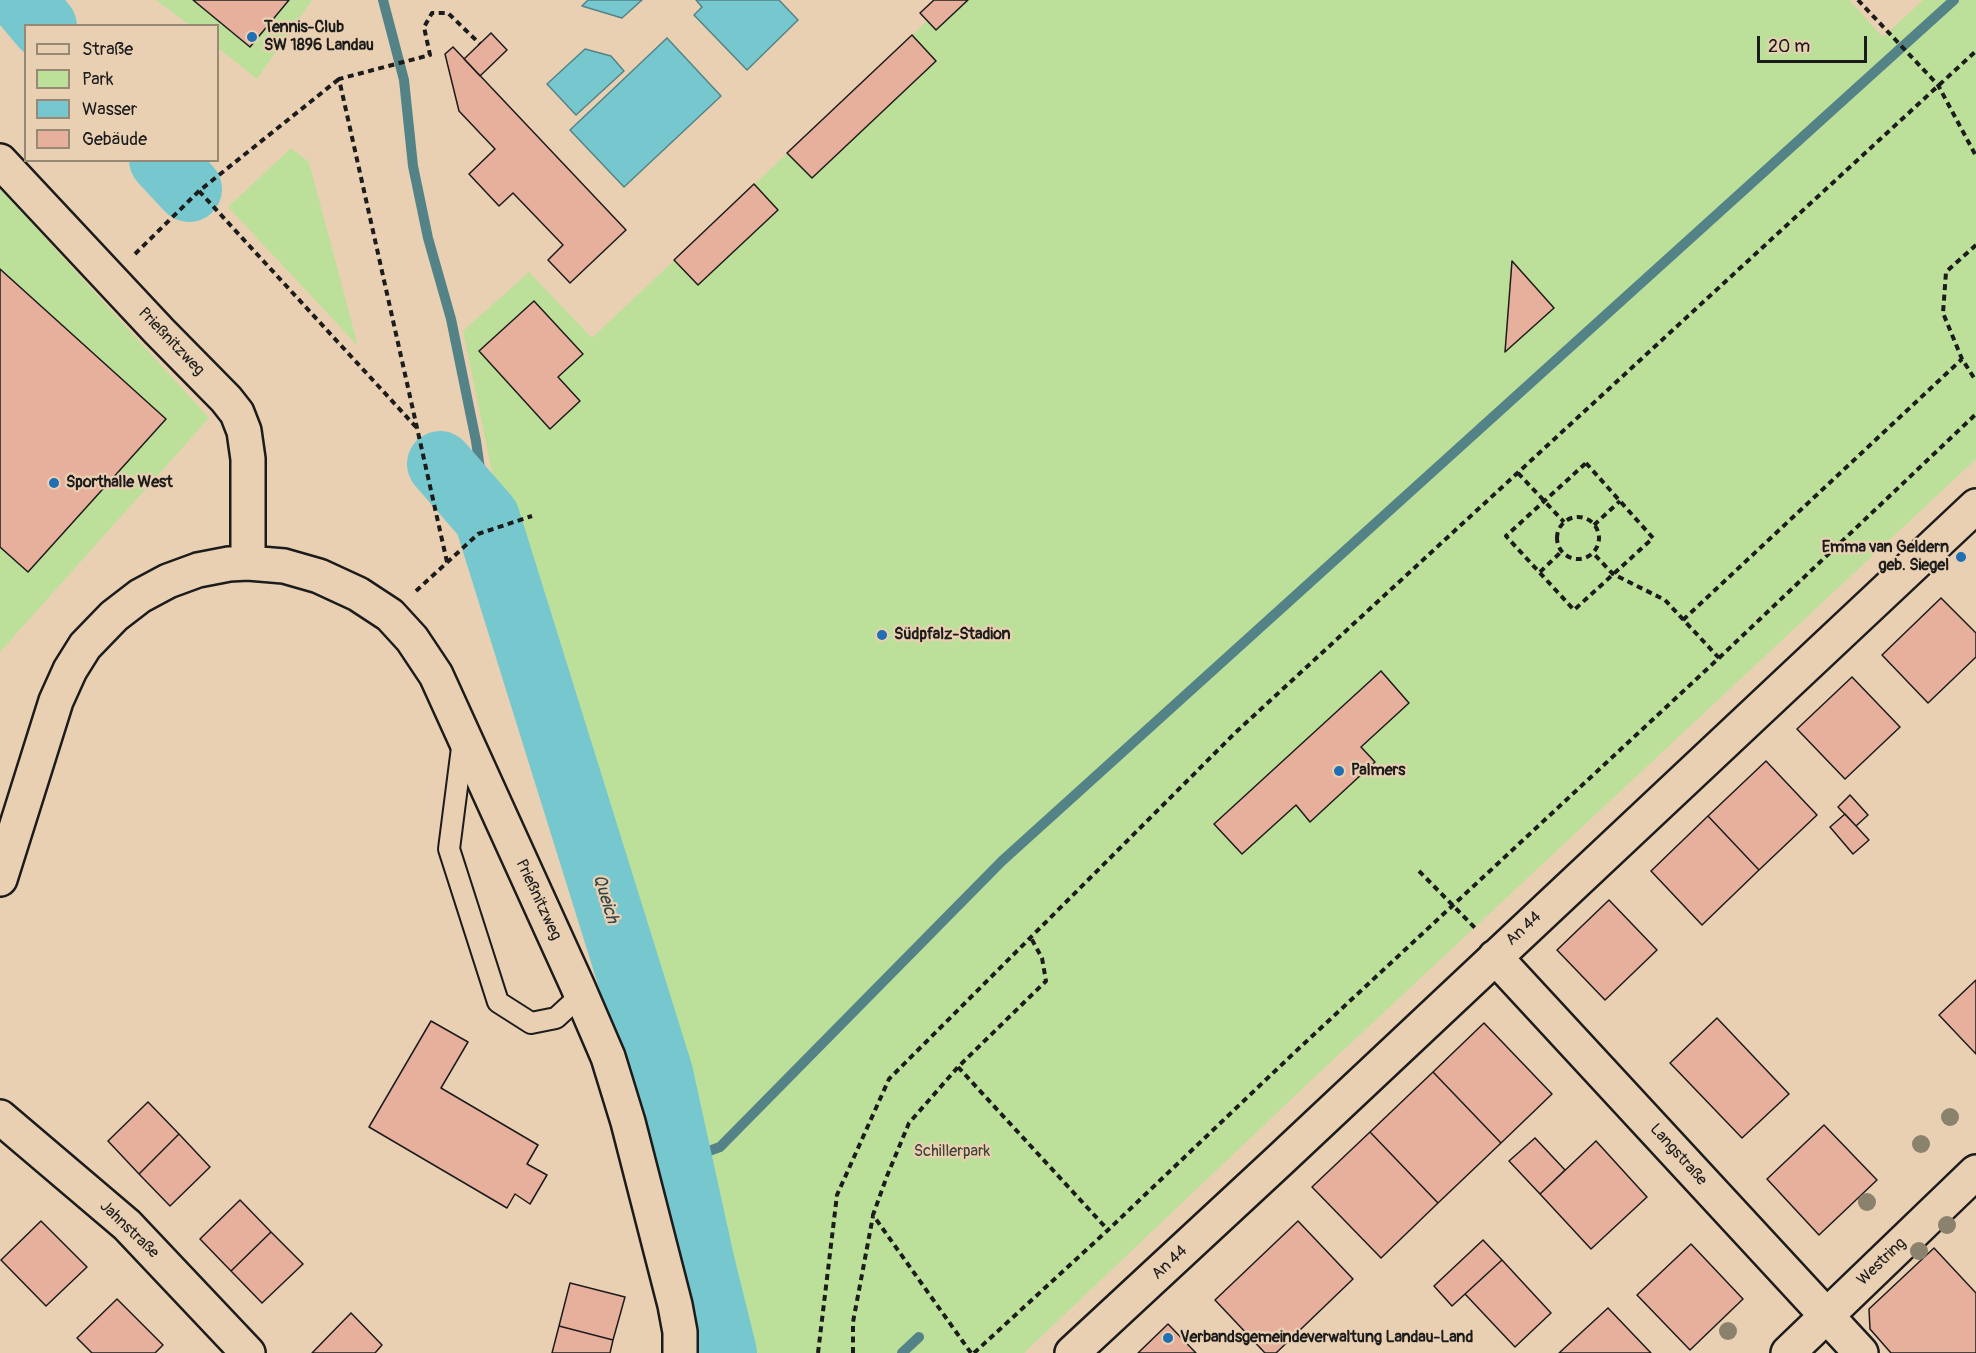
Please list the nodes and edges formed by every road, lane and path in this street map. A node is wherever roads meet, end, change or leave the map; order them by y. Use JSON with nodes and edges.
{"nodes":[{"id":1,"x":1858,"y":0,"type":"edge"},
{"id":2,"x":480,"y":44,"type":"dead end"},
{"id":3,"x":1976,"y":51,"type":"edge"},
{"id":4,"x":339,"y":79,"type":"junction"},
{"id":5,"x":1938,"y":86,"type":"junction"},
{"id":6,"x":1976,"y":156,"type":"edge"},
{"id":7,"x":0,"y":161,"type":"edge"},
{"id":8,"x":199,"y":191,"type":"junction"},
{"id":9,"x":1976,"y":245,"type":"edge"},
{"id":10,"x":110,"y":278,"type":"junction"},
{"id":11,"x":1962,"y":359,"type":"junction"},
{"id":12,"x":1976,"y":381,"type":"edge"},
{"id":13,"x":1976,"y":414,"type":"edge"},
{"id":14,"x":418,"y":429,"type":"junction"},
{"id":15,"x":1518,"y":472,"type":"junction"},
{"id":16,"x":1544,"y":501,"type":"junction"},
{"id":17,"x":1620,"y":501,"type":"junction"},
{"id":18,"x":1976,"y":506,"type":"edge"},
{"id":19,"x":532,"y":516,"type":"dead end"},
{"id":20,"x":1564,"y":522,"type":"junction"},
{"id":21,"x":1594,"y":525,"type":"junction"},
{"id":22,"x":1563,"y":551,"type":"junction"},
{"id":23,"x":1593,"y":553,"type":"junction"},
{"id":24,"x":447,"y":562,"type":"junction"},
{"id":25,"x":248,"y":563,"type":"junction"},
{"id":26,"x":1540,"y":572,"type":"junction"},
{"id":27,"x":1613,"y":574,"type":"junction"},
{"id":28,"x":390,"y":615,"type":"junction"},
{"id":29,"x":1683,"y":620,"type":"junction"},
{"id":30,"x":1719,"y":658,"type":"junction"},
{"id":31,"x":463,"y":737,"type":"junction"},
{"id":32,"x":1419,"y":871,"type":"dead end"},
{"id":33,"x":0,"y":879,"type":"edge"},
{"id":34,"x":1454,"y":906,"type":"junction"},
{"id":35,"x":1030,"y":938,"type":"junction"},
{"id":36,"x":1497,"y":955,"type":"junction"},
{"id":37,"x":581,"y":994,"type":"junction"},
{"id":38,"x":958,"y":1067,"type":"junction"},
{"id":39,"x":0,"y":1117,"type":"edge"},
{"id":40,"x":1976,"y":1172,"type":"edge"},
{"id":41,"x":873,"y":1215,"type":"junction"},
{"id":42,"x":1108,"y":1230,"type":"junction"},
{"id":43,"x":1827,"y":1317,"type":"junction"},
{"id":44,"x":248,"y":1353,"type":"edge"},
{"id":45,"x":680,"y":1353,"type":"edge"},
{"id":46,"x":818,"y":1353,"type":"edge"},
{"id":47,"x":853,"y":1353,"type":"edge"},
{"id":48,"x":973,"y":1353,"type":"edge"},
{"id":49,"x":1072,"y":1353,"type":"edge"},
{"id":50,"x":1788,"y":1353,"type":"edge"},
{"id":51,"x":1861,"y":1353,"type":"edge"}],
"edges":[{"from":1,"to":5,"type":"path"},
{"from":2,"to":4,"type":"path"},
{"from":3,"to":5,"type":"path"},
{"from":4,"to":8,"type":"path"},
{"from":4,"to":14,"type":"path"},
{"from":5,"to":6,"type":"path"},
{"from":5,"to":15,"type":"path"},
{"from":7,"to":10,"type":"street","name":"Prießnitzweg"},
{"from":8,"to":10,"type":"path"},
{"from":8,"to":14,"type":"path"},
{"from":9,"to":11,"type":"path"},
{"from":10,"to":25,"type":"street","name":"Prießnitzweg"},
{"from":11,"to":12,"type":"path"},
{"from":11,"to":29,"type":"path"},
{"from":13,"to":30,"type":"path"},
{"from":14,"to":24,"type":"path"},
{"from":15,"to":16,"type":"path"},
{"from":15,"to":35,"type":"path"},
{"from":16,"to":17,"type":"path"},
{"from":16,"to":20,"type":"path"},
{"from":16,"to":26,"type":"path"},
{"from":17,"to":21,"type":"path"},
{"from":17,"to":27,"type":"path"},
{"from":18,"to":36,"type":"street","name":"An 44"},
{"from":19,"to":24,"type":"path"},
{"from":20,"to":21,"type":"path"},
{"from":20,"to":22,"type":"path"},
{"from":21,"to":23,"type":"path"},
{"from":22,"to":23,"type":"path"},
{"from":22,"to":26,"type":"path"},
{"from":23,"to":27,"type":"path"},
{"from":24,"to":28,"type":"path"},
{"from":25,"to":28,"type":"street","name":"Prießnitzweg"},
{"from":25,"to":33,"type":"street","name":"Prießnitzweg"},
{"from":26,"to":27,"type":"path"},
{"from":27,"to":29,"type":"path"},
{"from":28,"to":31,"type":"street","name":"Prießnitzweg"},
{"from":29,"to":30,"type":"path"},
{"from":30,"to":34,"type":"path"},
{"from":31,"to":37,"type":"street","name":"Prießnitzweg"},
{"from":31,"to":37,"type":"lane"},
{"from":32,"to":34,"type":"path"},
{"from":34,"to":36,"type":"path"},
{"from":34,"to":42,"type":"path"},
{"from":35,"to":38,"type":"path"},
{"from":35,"to":46,"type":"path"},
{"from":36,"to":43,"type":"street","name":"Langstraße"},
{"from":36,"to":49,"type":"street","name":"An 44"},
{"from":37,"to":45,"type":"street","name":"Prießnitzweg"},
{"from":38,"to":41,"type":"path"},
{"from":38,"to":42,"type":"path"},
{"from":39,"to":44,"type":"street","name":"Jahnstraße"},
{"from":40,"to":43,"type":"street","name":"Westring"},
{"from":41,"to":47,"type":"path"},
{"from":41,"to":48,"type":"path"},
{"from":42,"to":48,"type":"path"},
{"from":43,"to":50,"type":"street","name":"Westring"},
{"from":43,"to":51,"type":"street","name":"Langstraße"}]}
